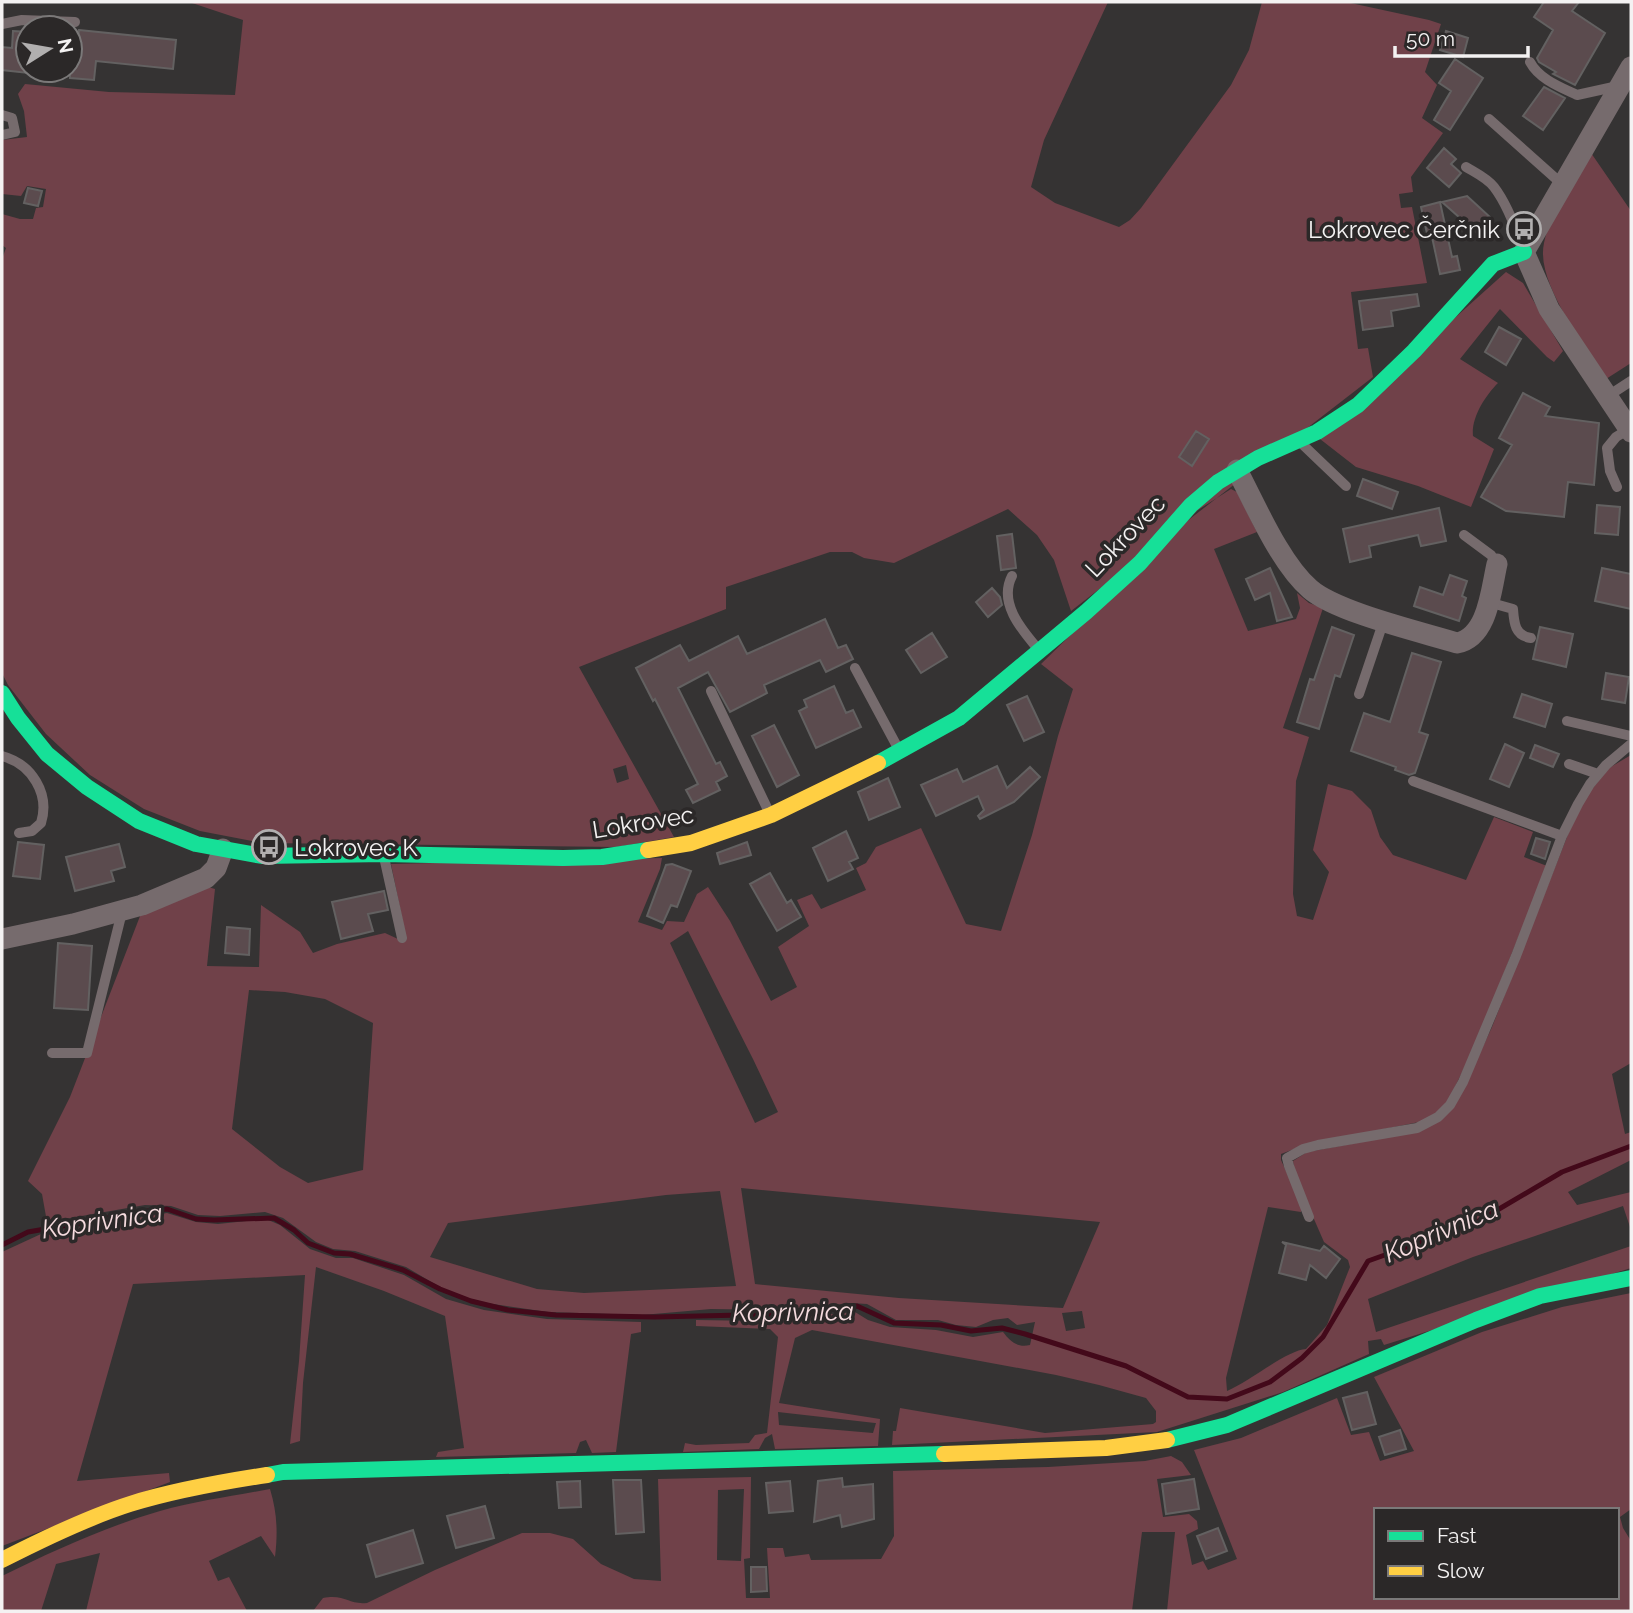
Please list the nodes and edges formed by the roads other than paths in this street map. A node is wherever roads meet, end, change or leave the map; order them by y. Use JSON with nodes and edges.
{"nodes":[{"id":1,"x":1530,"y":62,"type":"dead end"},
{"id":2,"x":1631,"y":67,"type":"edge"},
{"id":3,"x":1618,"y":86,"type":"junction"},
{"id":4,"x":2,"y":114,"type":"edge"},
{"id":5,"x":1489,"y":119,"type":"dead end"},
{"id":6,"x":2,"y":135,"type":"edge"},
{"id":7,"x":1466,"y":167,"type":"dead end"},
{"id":8,"x":1563,"y":185,"type":"junction"},
{"id":9,"x":1524,"y":251,"type":"junction"},
{"id":10,"x":1631,"y":381,"type":"edge"},
{"id":11,"x":1608,"y":396,"type":"junction"},
{"id":12,"x":1630,"y":430,"type":"edge"},
{"id":13,"x":1299,"y":441,"type":"junction"},
{"id":14,"x":1237,"y":470,"type":"junction"},
{"id":15,"x":1346,"y":486,"type":"dead end"},
{"id":16,"x":1617,"y":487,"type":"dead end"},
{"id":17,"x":1464,"y":536,"type":"dead end"},
{"id":18,"x":1497,"y":564,"type":"joint"},
{"id":19,"x":1012,"y":576,"type":"dead end"},
{"id":20,"x":1488,"y":602,"type":"junction"},
{"id":21,"x":1384,"y":620,"type":"junction"},
{"id":22,"x":1531,"y":638,"type":"dead end"},
{"id":23,"x":1040,"y":651,"type":"junction"},
{"id":24,"x":855,"y":668,"type":"dead end"},
{"id":25,"x":711,"y":691,"type":"dead end"},
{"id":26,"x":2,"y":694,"type":"edge"},
{"id":27,"x":1359,"y":694,"type":"dead end"},
{"id":28,"x":1567,"y":722,"type":"dead end"},
{"id":29,"x":1631,"y":736,"type":"edge"},
{"id":30,"x":1631,"y":744,"type":"edge"},
{"id":31,"x":901,"y":752,"type":"junction"},
{"id":32,"x":2,"y":756,"type":"edge"},
{"id":33,"x":1569,"y":764,"type":"dead end"},
{"id":34,"x":1598,"y":774,"type":"junction"},
{"id":35,"x":1413,"y":781,"type":"dead end"},
{"id":36,"x":771,"y":815,"type":"junction"},
{"id":37,"x":19,"y":833,"type":"dead end"},
{"id":38,"x":1562,"y":835,"type":"junction"},
{"id":39,"x":223,"y":849,"type":"junction"},
{"id":40,"x":384,"y":854,"type":"junction"},
{"id":41,"x":122,"y":912,"type":"junction"},
{"id":42,"x":402,"y":938,"type":"dead end"},
{"id":43,"x":2,"y":939,"type":"edge"},
{"id":44,"x":52,"y":1053,"type":"dead end"},
{"id":45,"x":1309,"y":1217,"type":"dead end"},
{"id":46,"x":1631,"y":1278,"type":"edge"},
{"id":47,"x":2,"y":1560,"type":"edge"}],
"edges":[{"from":1,"to":3,"type":"lane"},
{"from":2,"to":3,"type":"street"},
{"from":3,"to":8,"type":"street"},
{"from":4,"to":6,"type":"lane"},
{"from":5,"to":8,"type":"lane"},
{"from":7,"to":9,"type":"lane"},
{"from":8,"to":9,"type":"street"},
{"from":9,"to":11,"type":"street"},
{"from":9,"to":13,"type":"street","name":"Lokrovec"},
{"from":10,"to":11,"type":"lane"},
{"from":11,"to":12,"type":"street"},
{"from":12,"to":16,"type":"lane"},
{"from":13,"to":14,"type":"street","name":"Lokrovec"},
{"from":13,"to":15,"type":"lane"},
{"from":14,"to":21,"type":"street"},
{"from":14,"to":23,"type":"street","name":"Lokrovec"},
{"from":17,"to":18,"type":"lane"},
{"from":18,"to":20,"type":"street"},
{"from":19,"to":23,"type":"lane"},
{"from":20,"to":21,"type":"street"},
{"from":20,"to":22,"type":"lane"},
{"from":21,"to":27,"type":"lane"},
{"from":23,"to":31,"type":"street","name":"Lokrovec"},
{"from":24,"to":31,"type":"lane"},
{"from":25,"to":36,"type":"lane"},
{"from":26,"to":39,"type":"street","name":"Lokrovec"},
{"from":28,"to":29,"type":"lane"},
{"from":30,"to":34,"type":"lane"},
{"from":31,"to":36,"type":"street","name":"Lokrovec"},
{"from":32,"to":37,"type":"lane"},
{"from":33,"to":34,"type":"lane"},
{"from":34,"to":38,"type":"lane"},
{"from":35,"to":38,"type":"lane"},
{"from":36,"to":40,"type":"street","name":"Lokrovec"},
{"from":38,"to":45,"type":"lane"},
{"from":39,"to":40,"type":"street","name":"Lokrovec"},
{"from":39,"to":41,"type":"street"},
{"from":40,"to":42,"type":"lane"},
{"from":41,"to":43,"type":"street"},
{"from":41,"to":44,"type":"lane"},
{"from":46,"to":47,"type":"street"}]}
